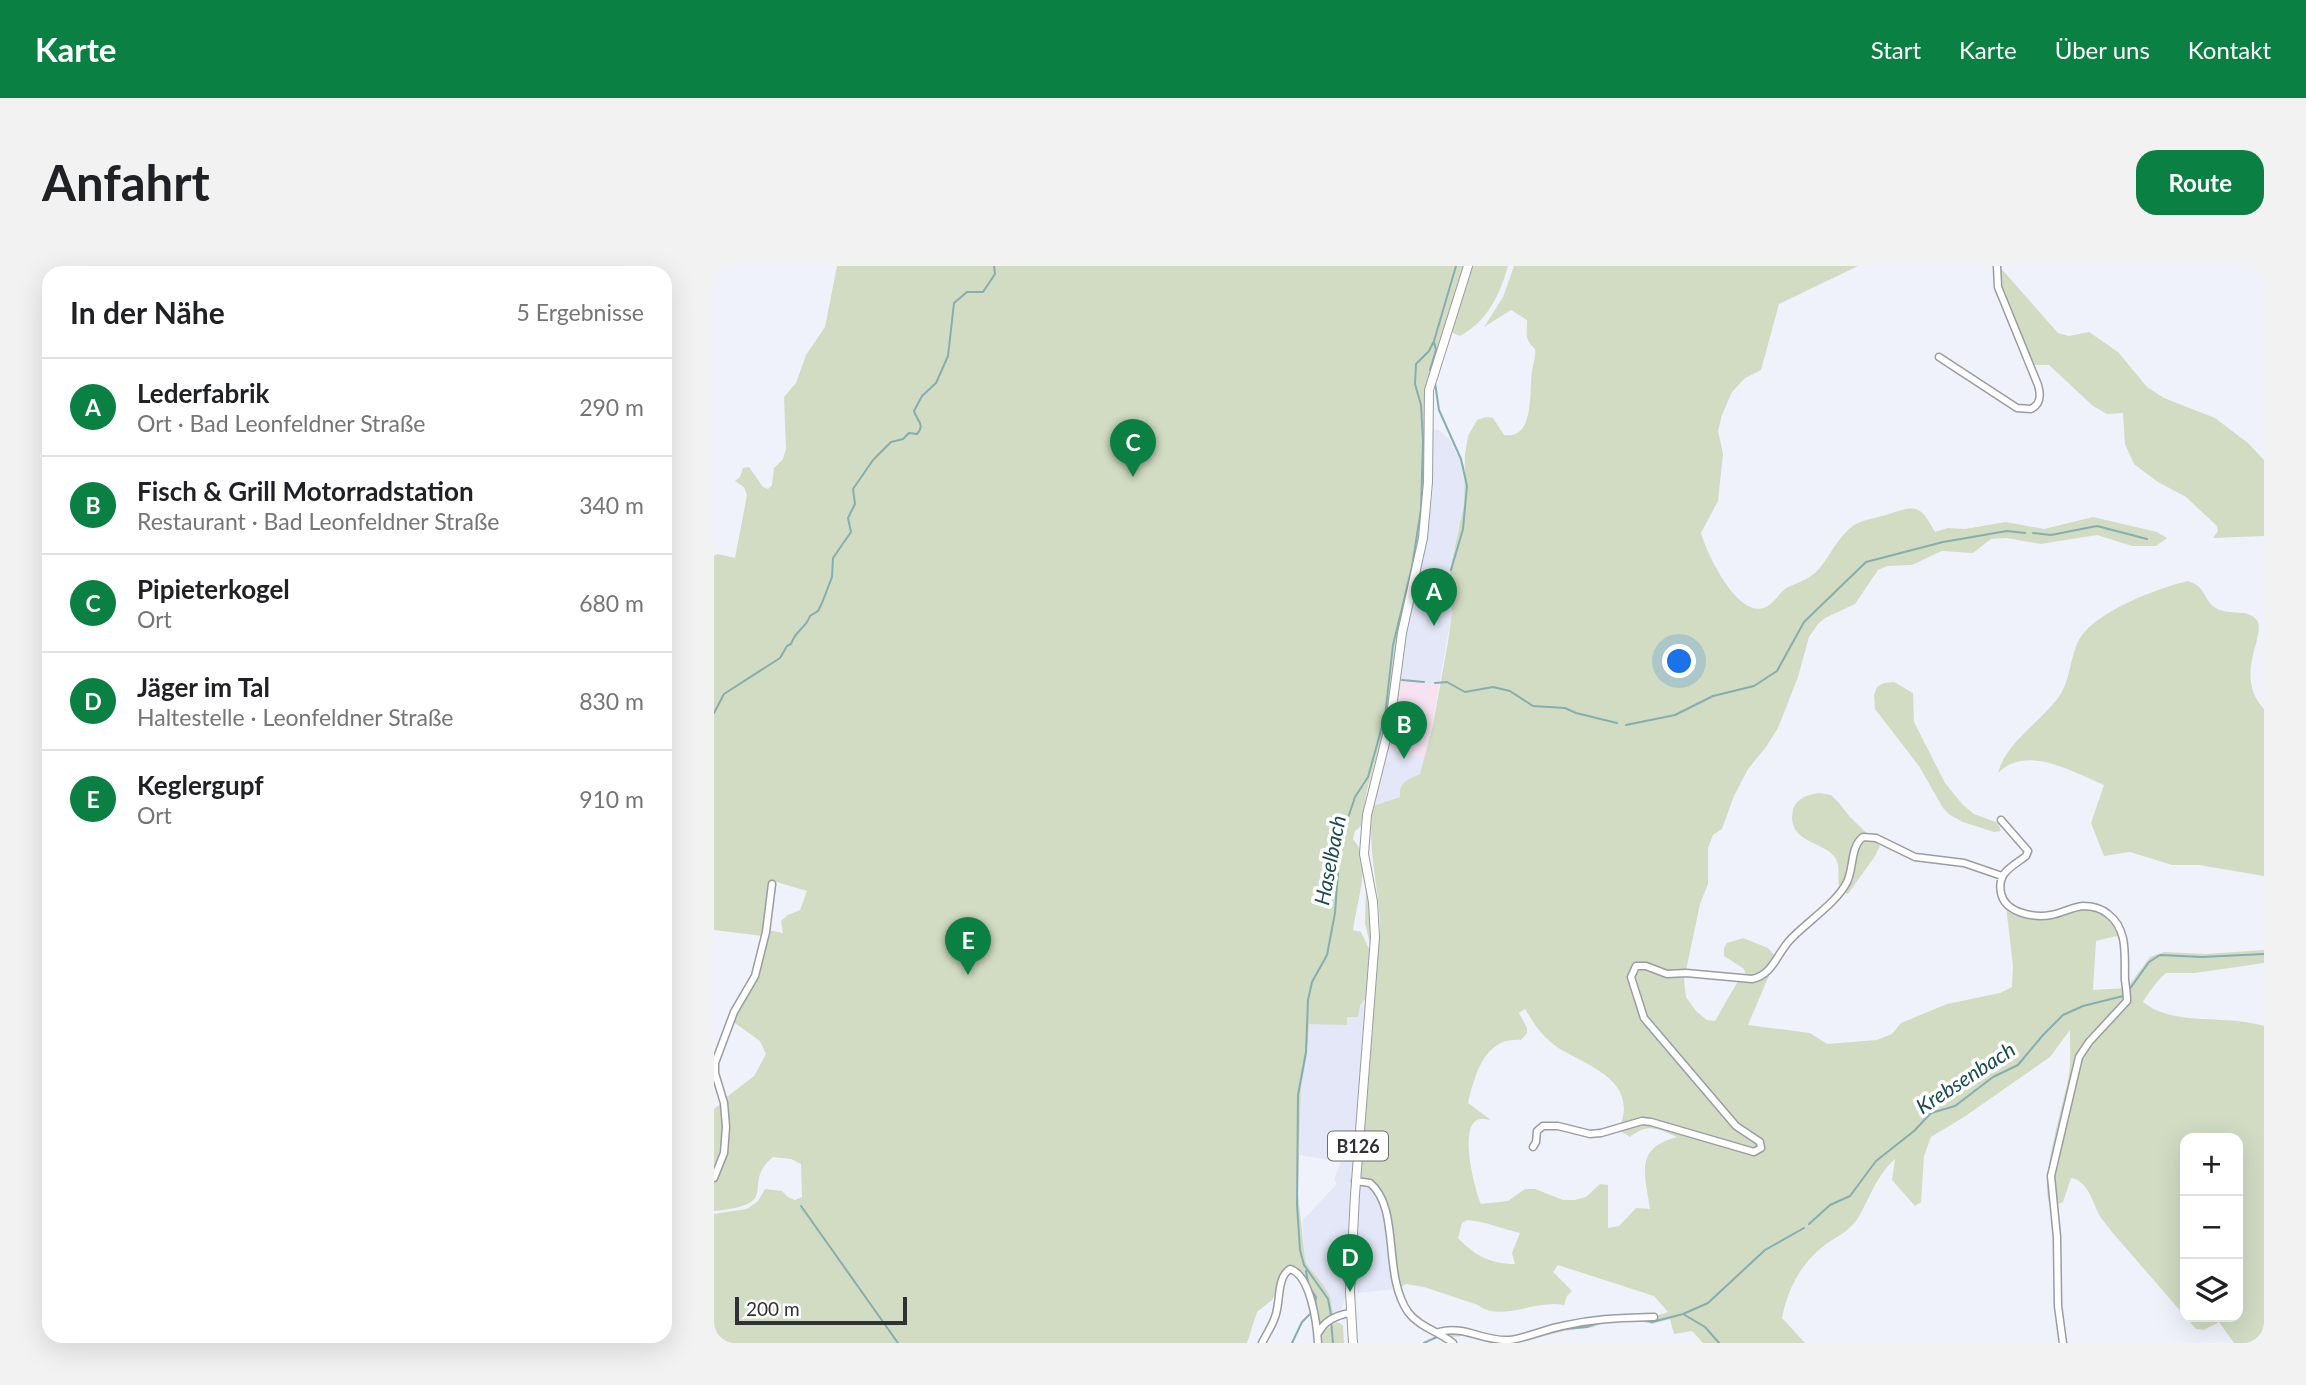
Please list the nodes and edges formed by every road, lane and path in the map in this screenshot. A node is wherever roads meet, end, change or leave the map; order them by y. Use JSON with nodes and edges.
{"nodes":[{"id":1,"x":1468,"y":266,"type":"edge"},
{"id":2,"x":1997,"y":266,"type":"edge"},
{"id":3,"x":1939,"y":357,"type":"dead end"},
{"id":4,"x":2001,"y":820,"type":"dead end"},
{"id":5,"x":2002,"y":877,"type":"junction"},
{"id":6,"x":772,"y":884,"type":"dead end"},
{"id":7,"x":1533,"y":1147,"type":"dead end"},
{"id":8,"x":714,"y":1178,"type":"edge"},
{"id":9,"x":1355,"y":1181,"type":"junction"},
{"id":10,"x":1350,"y":1313,"type":"junction"},
{"id":11,"x":1654,"y":1317,"type":"dead end"},
{"id":12,"x":1318,"y":1334,"type":"junction"},
{"id":13,"x":1442,"y":1335,"type":"junction"},
{"id":14,"x":1262,"y":1343,"type":"edge"},
{"id":15,"x":1318,"y":1343,"type":"edge"},
{"id":16,"x":1353,"y":1343,"type":"edge"},
{"id":17,"x":1452,"y":1343,"type":"edge"},
{"id":18,"x":2063,"y":1343,"type":"edge"}],
"edges":[{"from":1,"to":9,"type":"main road","number":"B126"},
{"from":2,"to":3,"type":"street"},
{"from":4,"to":5,"type":"street"},
{"from":5,"to":7,"type":"street"},
{"from":5,"to":18,"type":"street"},
{"from":6,"to":8,"type":"street"},
{"from":9,"to":10,"type":"main road","number":"B126"},
{"from":9,"to":13,"type":"street"},
{"from":10,"to":12,"type":"street"},
{"from":10,"to":16,"type":"main road","number":"B126"},
{"from":11,"to":13,"type":"street"},
{"from":12,"to":14,"type":"street"},
{"from":12,"to":15,"type":"street"},
{"from":13,"to":17,"type":"street"}]}
